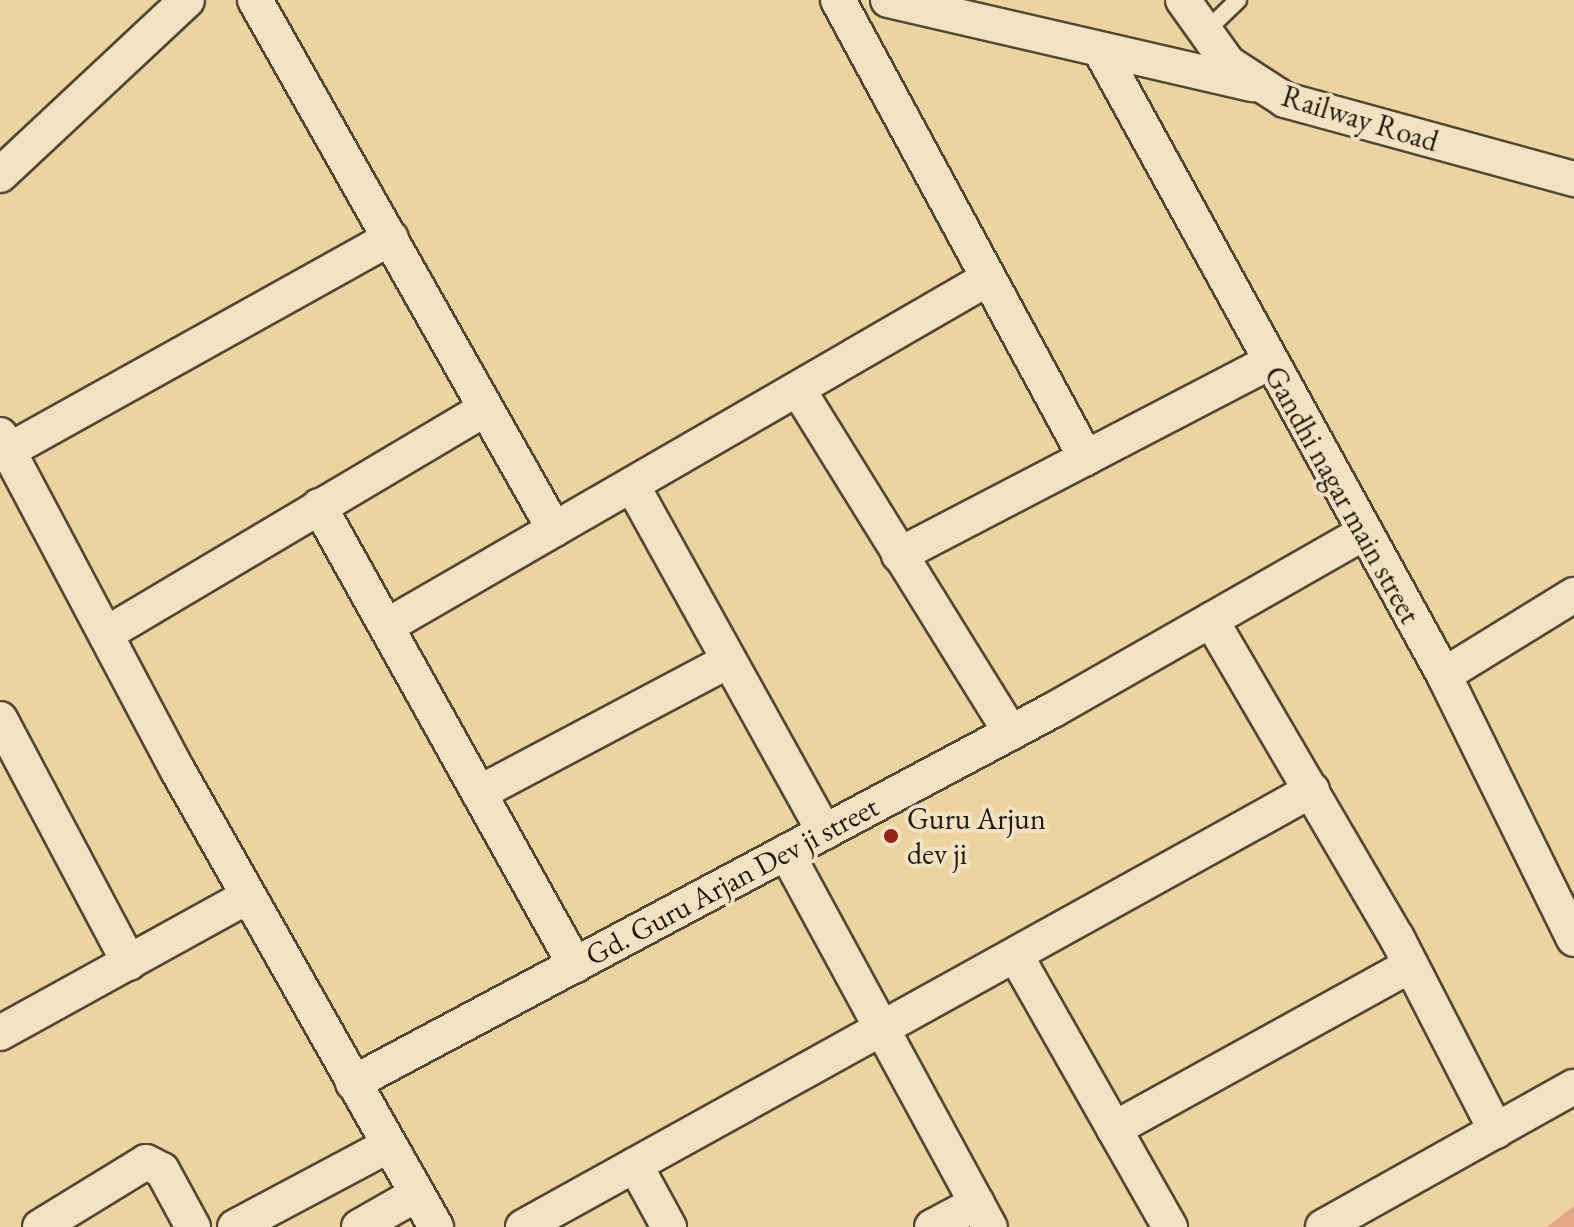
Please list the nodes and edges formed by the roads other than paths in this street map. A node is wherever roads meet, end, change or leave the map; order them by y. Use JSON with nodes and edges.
{"nodes":[{"id":1,"x":187,"y":0,"type":"edge"},
{"id":2,"x":255,"y":0,"type":"edge"},
{"id":3,"x":838,"y":0,"type":"edge"},
{"id":4,"x":888,"y":0,"type":"edge"},
{"id":5,"x":1183,"y":0,"type":"edge"},
{"id":6,"x":1238,"y":0,"type":"edge"},
{"id":7,"x":1205,"y":32,"type":"junction"},
{"id":8,"x":1103,"y":55,"type":"junction"},
{"id":9,"x":1252,"y":84,"type":"junction"},
{"id":10,"x":0,"y":175,"type":"edge"},
{"id":11,"x":1574,"y":179,"type":"edge"},
{"id":12,"x":391,"y":238,"type":"junction"},
{"id":13,"x":987,"y":279,"type":"junction"},
{"id":14,"x":1268,"y":363,"type":"junction"},
{"id":15,"x":799,"y":391,"type":"junction"},
{"id":16,"x":484,"y":410,"type":"junction"},
{"id":17,"x":4,"y":443,"type":"edge"},
{"id":18,"x":1086,"y":458,"type":"junction"},
{"id":19,"x":632,"y":485,"type":"junction"},
{"id":20,"x":319,"y":506,"type":"junction"},
{"id":21,"x":554,"y":529,"type":"junction"},
{"id":22,"x":1360,"y":535,"type":"junction"},
{"id":23,"x":899,"y":555,"type":"junction"},
{"id":24,"x":1574,"y":595,"type":"edge"},
{"id":25,"x":1211,"y":620,"type":"junction"},
{"id":26,"x":387,"y":626,"type":"junction"},
{"id":27,"x":106,"y":634,"type":"junction"},
{"id":28,"x":728,"y":661,"type":"junction"},
{"id":29,"x":1444,"y":675,"type":"junction"},
{"id":30,"x":0,"y":719,"type":"edge"},
{"id":31,"x":1011,"y":733,"type":"junction"},
{"id":32,"x":1312,"y":790,"type":"junction"},
{"id":33,"x":479,"y":793,"type":"junction"},
{"id":34,"x":824,"y":832,"type":"junction"},
{"id":35,"x":786,"y":852,"type":"junction"},
{"id":36,"x":248,"y":896,"type":"junction"},
{"id":37,"x":1574,"y":939,"type":"edge"},
{"id":38,"x":1016,"y":956,"type":"junction"},
{"id":39,"x":129,"y":963,"type":"junction"},
{"id":40,"x":575,"y":965,"type":"junction"},
{"id":41,"x":1411,"y":965,"type":"junction"},
{"id":42,"x":879,"y":1031,"type":"junction"},
{"id":43,"x":0,"y":1033,"type":"edge"},
{"id":44,"x":353,"y":1083,"type":"junction"},
{"id":45,"x":1574,"y":1087,"type":"edge"},
{"id":46,"x":1114,"y":1129,"type":"junction"},
{"id":47,"x":1496,"y":1131,"type":"junction"},
{"id":48,"x":389,"y":1145,"type":"junction"},
{"id":49,"x":635,"y":1165,"type":"junction"},
{"id":50,"x":417,"y":1194,"type":"junction"},
{"id":51,"x":983,"y":1215,"type":"edge"},
{"id":52,"x":40,"y":1227,"type":"edge"},
{"id":53,"x":193,"y":1227,"type":"edge"},
{"id":54,"x":235,"y":1227,"type":"edge"},
{"id":55,"x":359,"y":1227,"type":"edge"},
{"id":56,"x":436,"y":1227,"type":"edge"},
{"id":57,"x":523,"y":1227,"type":"edge"},
{"id":58,"x":669,"y":1227,"type":"edge"},
{"id":59,"x":932,"y":1227,"type":"edge"},
{"id":60,"x":1170,"y":1227,"type":"edge"},
{"id":61,"x":1323,"y":1227,"type":"edge"}],
"edges":[{"from":1,"to":10,"type":"street"},
{"from":2,"to":12,"type":"street"},
{"from":3,"to":13,"type":"street"},
{"from":4,"to":8,"type":"street"},
{"from":5,"to":7,"type":"street","name":"Railway Road"},
{"from":6,"to":7,"type":"lane"},
{"from":7,"to":9,"type":"street","name":"Railway Road"},
{"from":8,"to":9,"type":"street"},
{"from":8,"to":14,"type":"street","name":"Gandhi nagar main street"},
{"from":9,"to":11,"type":"street","name":"Railway Road"},
{"from":12,"to":16,"type":"street"},
{"from":12,"to":17,"type":"street"},
{"from":13,"to":15,"type":"street"},
{"from":13,"to":18,"type":"street"},
{"from":14,"to":18,"type":"street"},
{"from":14,"to":22,"type":"street","name":"Gandhi nagar main street"},
{"from":15,"to":19,"type":"street"},
{"from":15,"to":23,"type":"street"},
{"from":16,"to":20,"type":"street"},
{"from":16,"to":21,"type":"street"},
{"from":17,"to":27,"type":"street"},
{"from":18,"to":23,"type":"street"},
{"from":19,"to":21,"type":"street"},
{"from":19,"to":28,"type":"street"},
{"from":20,"to":26,"type":"street"},
{"from":20,"to":27,"type":"street"},
{"from":21,"to":26,"type":"street"},
{"from":22,"to":25,"type":"street","name":"Gd. Guru Arjan Dev ji street"},
{"from":22,"to":29,"type":"street","name":"Gandhi nagar main street"},
{"from":23,"to":31,"type":"street"},
{"from":24,"to":29,"type":"street"},
{"from":25,"to":31,"type":"street","name":"Gd. Guru Arjan Dev ji street"},
{"from":25,"to":32,"type":"street"},
{"from":26,"to":33,"type":"street"},
{"from":27,"to":36,"type":"street"},
{"from":28,"to":33,"type":"street"},
{"from":28,"to":34,"type":"street"},
{"from":29,"to":37,"type":"street","name":"Gandhi nagar main street"},
{"from":30,"to":39,"type":"street"},
{"from":31,"to":34,"type":"street","name":"Gd. Guru Arjan Dev ji street"},
{"from":32,"to":38,"type":"street"},
{"from":32,"to":41,"type":"street"},
{"from":33,"to":40,"type":"street"},
{"from":34,"to":35,"type":"street","name":"Gd. Guru Arjan Dev ji street"},
{"from":35,"to":40,"type":"street","name":"Gd. Guru Arjan Dev ji street"},
{"from":35,"to":42,"type":"street"},
{"from":36,"to":39,"type":"street"},
{"from":36,"to":44,"type":"street"},
{"from":38,"to":42,"type":"street"},
{"from":38,"to":46,"type":"street"},
{"from":39,"to":43,"type":"street"},
{"from":40,"to":44,"type":"street","name":"Gd. Guru Arjan Dev ji street"},
{"from":41,"to":46,"type":"street"},
{"from":41,"to":47,"type":"street"},
{"from":42,"to":49,"type":"street"},
{"from":42,"to":51,"type":"street"},
{"from":44,"to":48,"type":"street"},
{"from":45,"to":47,"type":"street"},
{"from":46,"to":60,"type":"street"},
{"from":47,"to":61,"type":"street"},
{"from":48,"to":50,"type":"street"},
{"from":48,"to":54,"type":"street"},
{"from":49,"to":57,"type":"street"},
{"from":49,"to":58,"type":"street"},
{"from":50,"to":55,"type":"street"},
{"from":50,"to":56,"type":"street"},
{"from":51,"to":59,"type":"street"},
{"from":52,"to":53,"type":"street"}]}
